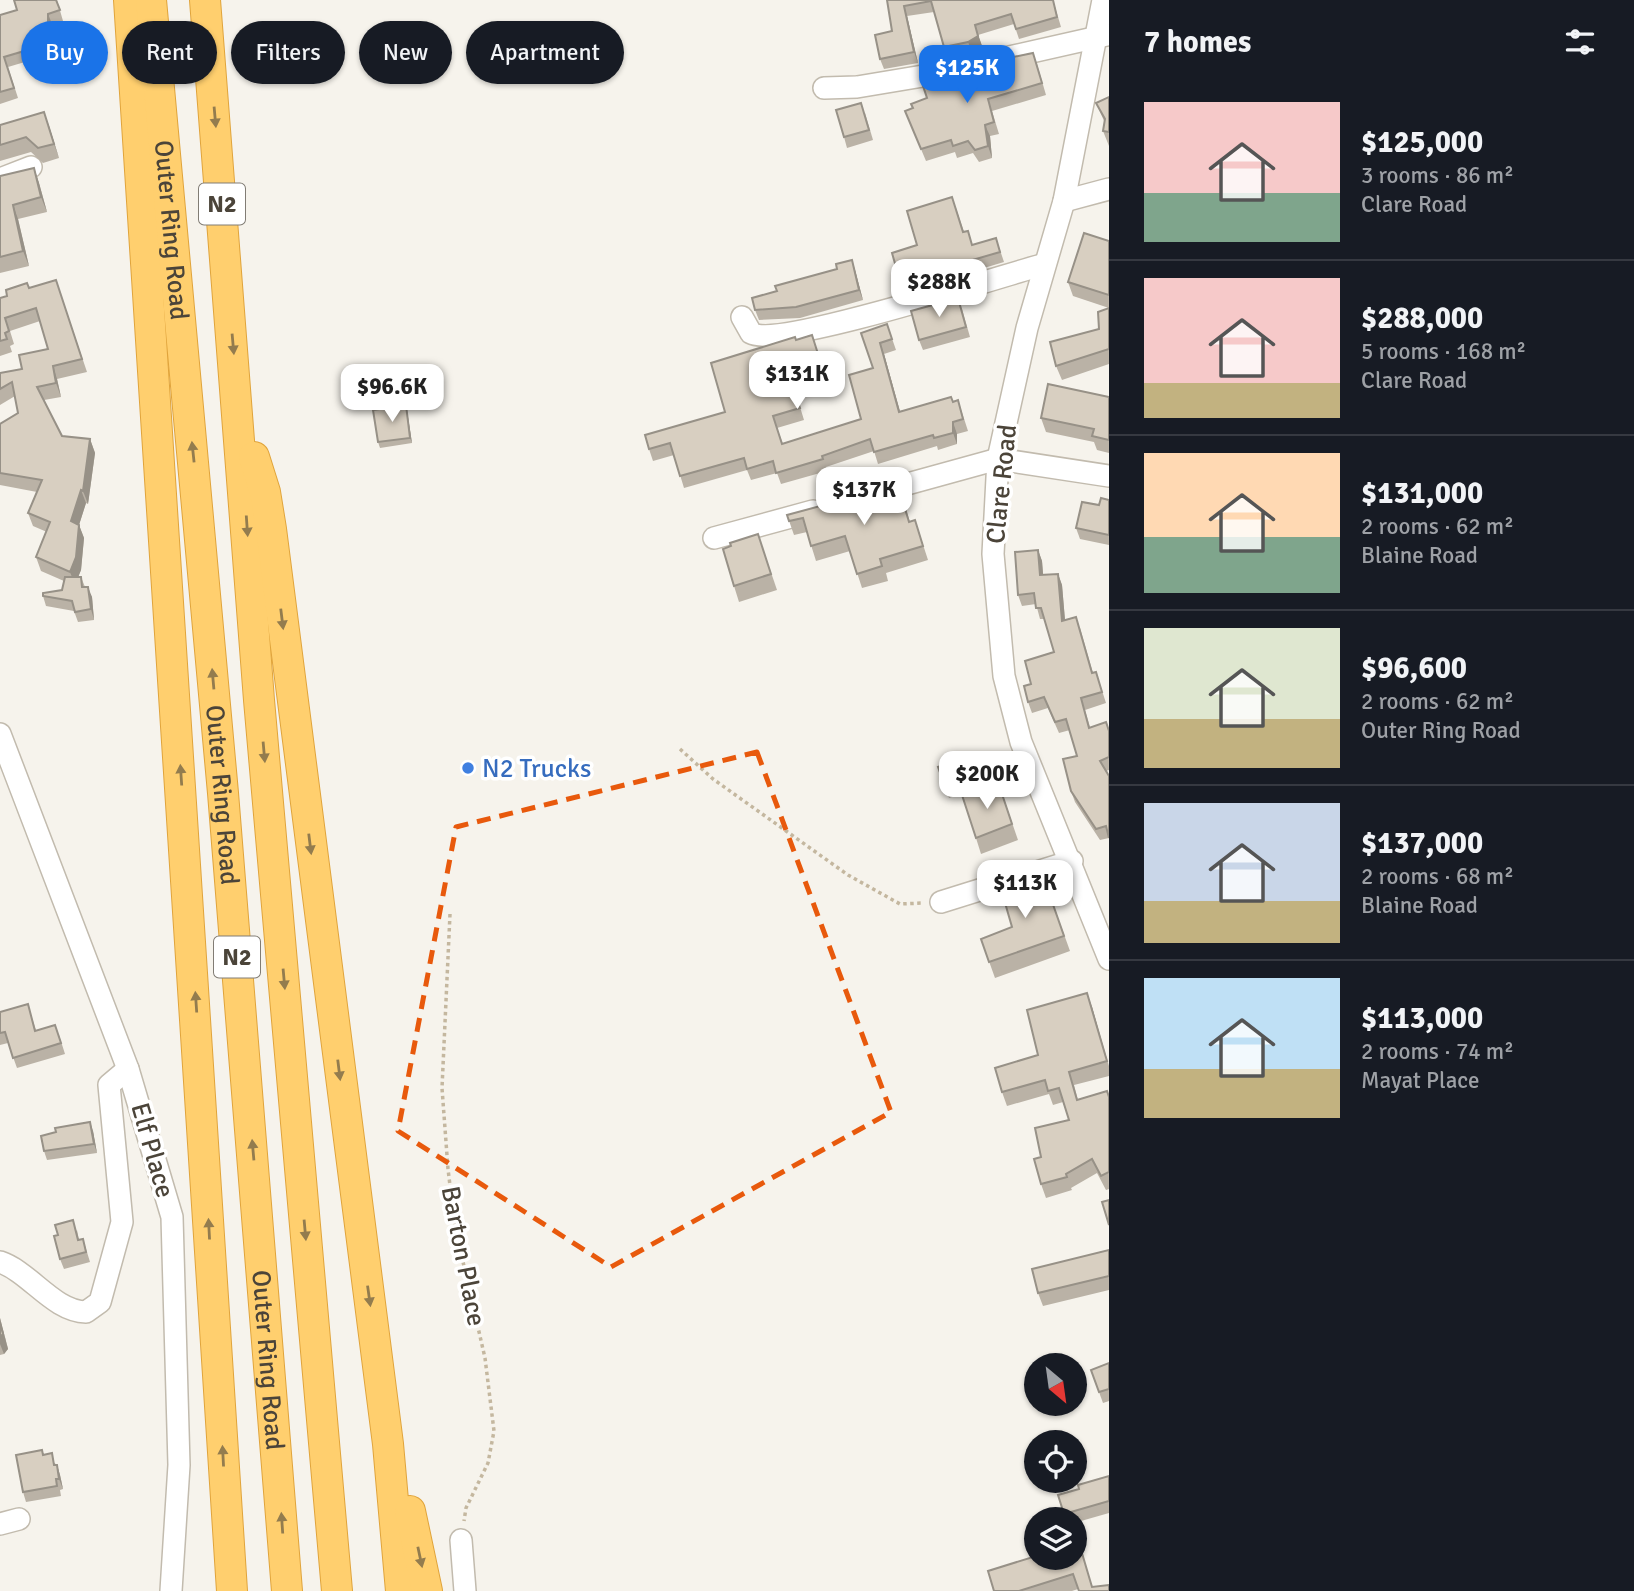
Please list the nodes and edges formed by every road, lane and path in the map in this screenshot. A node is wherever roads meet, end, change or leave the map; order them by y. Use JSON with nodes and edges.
{"nodes":[{"id":1,"x":129,"y":0,"type":"edge"},
{"id":2,"x":151,"y":0,"type":"edge"},
{"id":3,"x":205,"y":0,"type":"edge"},
{"id":4,"x":1102,"y":0,"type":"edge"},
{"id":5,"x":1103,"y":36,"type":"edge"},
{"id":6,"x":824,"y":88,"type":"dead end"},
{"id":7,"x":30,"y":167,"type":"edge"},
{"id":8,"x":0,"y":179,"type":"edge"},
{"id":9,"x":1109,"y":189,"type":"edge"},
{"id":10,"x":1064,"y":201,"type":"junction"},
{"id":11,"x":1045,"y":264,"type":"junction"},
{"id":12,"x":742,"y":317,"type":"dead end"},
{"id":13,"x":238,"y":409,"type":"junction"},
{"id":14,"x":998,"y":459,"type":"junction"},
{"id":15,"x":1109,"y":476,"type":"edge"},
{"id":16,"x":856,"y":499,"type":"edge"},
{"id":17,"x":830,"y":506,"type":"edge"},
{"id":18,"x":714,"y":538,"type":"dead end"},
{"id":19,"x":0,"y":734,"type":"edge"},
{"id":20,"x":680,"y":749,"type":"dead end"},
{"id":21,"x":1072,"y":861,"type":"junction"},
{"id":22,"x":942,"y":902,"type":"joint"},
{"id":23,"x":450,"y":914,"type":"dead end"},
{"id":24,"x":1109,"y":959,"type":"edge"},
{"id":25,"x":128,"y":1069,"type":"junction"},
{"id":26,"x":0,"y":1262,"type":"edge"},
{"id":27,"x":388,"y":1444,"type":"junction"},
{"id":28,"x":227,"y":1524,"type":"junction"},
{"id":29,"x":461,"y":1540,"type":"joint"},
{"id":30,"x":171,"y":1591,"type":"edge"},
{"id":31,"x":223,"y":1591,"type":"edge"},
{"id":32,"x":232,"y":1591,"type":"edge"},
{"id":33,"x":287,"y":1591,"type":"edge"},
{"id":34,"x":337,"y":1591,"type":"edge"},
{"id":35,"x":401,"y":1591,"type":"edge"},
{"id":36,"x":427,"y":1591,"type":"edge"},
{"id":37,"x":465,"y":1591,"type":"edge"}],
"edges":[{"from":28,"to":1,"type":"highway","one_way":true},
{"from":33,"to":2,"type":"highway","name":"Outer Ring Road","number":"N2","one_way":true},
{"from":3,"to":13,"type":"highway","name":"Outer Ring Road","number":"N2","one_way":true},
{"from":4,"to":5,"type":"street","name":"Clare Road"},
{"from":5,"to":6,"type":"street"},
{"from":5,"to":10,"type":"street","name":"Clare Road"},
{"from":7,"to":8,"type":"street"},
{"from":9,"to":10,"type":"street"},
{"from":10,"to":11,"type":"street","name":"Clare Road"},
{"from":11,"to":12,"type":"street"},
{"from":11,"to":14,"type":"street","name":"Clare Road"},
{"from":13,"to":27,"type":"highway","one_way":true},
{"from":13,"to":34,"type":"highway","name":"Outer Ring Road","number":"N2","one_way":true},
{"from":14,"to":15,"type":"street"},
{"from":14,"to":16,"type":"street"},
{"from":14,"to":21,"type":"street","name":"Clare Road"},
{"from":17,"to":18,"type":"street"},
{"from":19,"to":25,"type":"street","name":"Elf Place"},
{"from":20,"to":22,"type":"path"},
{"from":21,"to":22,"type":"street"},
{"from":21,"to":24,"type":"street","name":"Clare Road"},
{"from":23,"to":29,"type":"path","name":"Barton Place"},
{"from":25,"to":26,"type":"street"},
{"from":25,"to":30,"type":"street","name":"Elf Place"},
{"from":27,"to":35,"type":"highway"},
{"from":27,"to":36,"type":"highway","one_way":true},
{"from":28,"to":31,"type":"highway"},
{"from":28,"to":32,"type":"highway"},
{"from":29,"to":37,"type":"street"}]}
